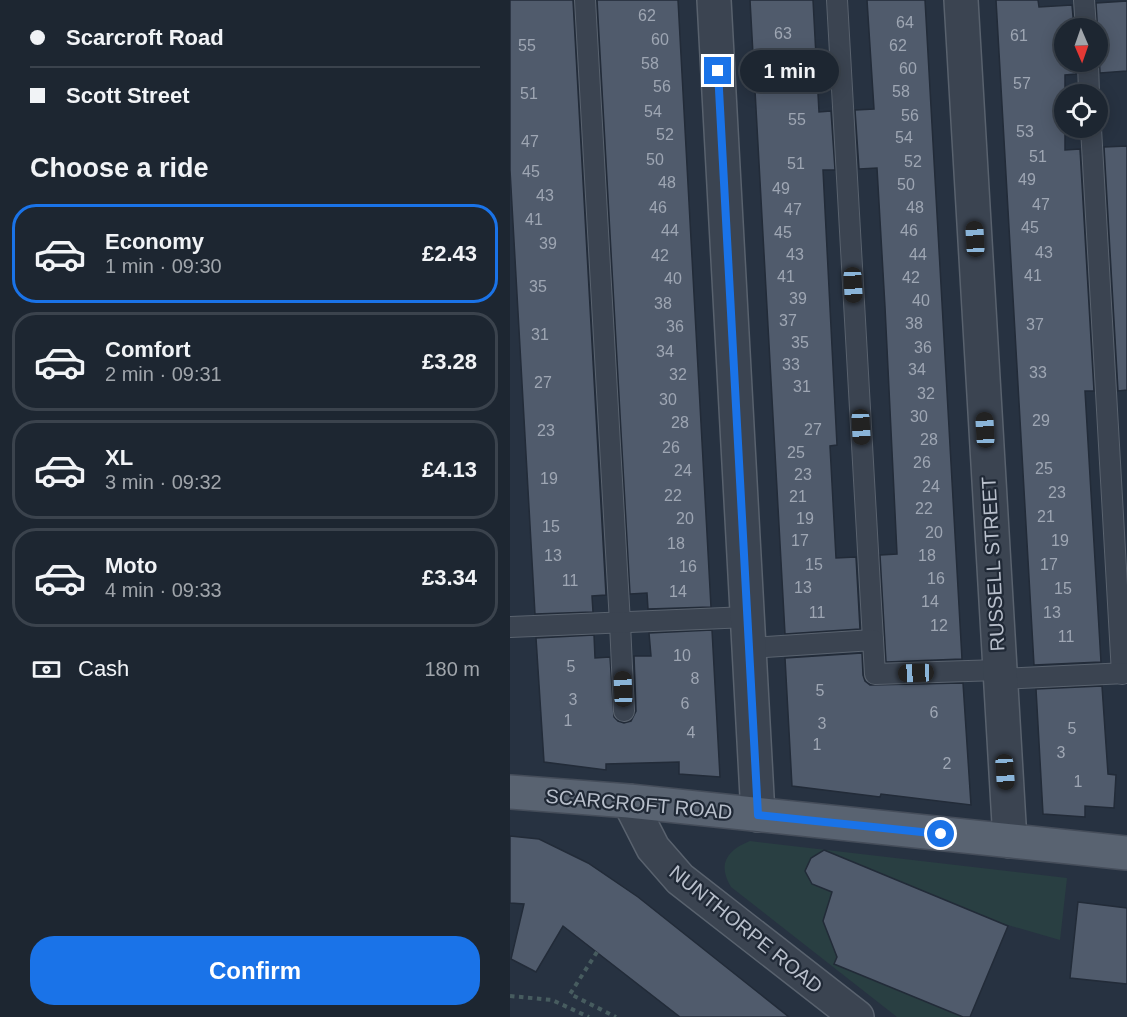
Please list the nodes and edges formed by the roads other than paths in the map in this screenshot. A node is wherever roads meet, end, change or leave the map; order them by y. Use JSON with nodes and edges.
{"nodes":[{"id":1,"x":585,"y":0,"type":"edge"},
{"id":2,"x":714,"y":0,"type":"edge"},
{"id":3,"x":837,"y":0,"type":"edge"},
{"id":4,"x":961,"y":0,"type":"edge"},
{"id":5,"x":1084,"y":0,"type":"edge"},
{"id":6,"x":1085,"y":18,"type":"edge"},
{"id":7,"x":1092,"y":138,"type":"edge"},
{"id":8,"x":621,"y":623,"type":"junction"},
{"id":9,"x":510,"y":627,"type":"edge"},
{"id":10,"x":748,"y":632,"type":"junction"},
{"id":11,"x":873,"y":640,"type":"junction"},
{"id":12,"x":1125,"y":673,"type":"edge"},
{"id":13,"x":999,"y":674,"type":"junction"},
{"id":14,"x":624,"y":711,"type":"dead end"},
{"id":15,"x":510,"y":792,"type":"edge"},
{"id":16,"x":629,"y":801,"type":"junction"},
{"id":17,"x":758,"y":815,"type":"junction"},
{"id":18,"x":1010,"y":841,"type":"junction"},
{"id":19,"x":1127,"y":853,"type":"edge"},
{"id":20,"x":857,"y":1017,"type":"edge"}],
"edges":[{"from":1,"to":8,"type":"lane"},
{"from":2,"to":10,"type":"street"},
{"from":3,"to":11,"type":"lane"},
{"from":4,"to":13,"type":"street","name":"RUSSELL STREET"},
{"from":5,"to":6,"type":"lane"},
{"from":7,"to":12,"type":"lane"},
{"from":8,"to":9,"type":"lane"},
{"from":8,"to":10,"type":"lane"},
{"from":8,"to":14,"type":"lane"},
{"from":10,"to":11,"type":"lane"},
{"from":10,"to":17,"type":"street"},
{"from":11,"to":13,"type":"lane"},
{"from":12,"to":13,"type":"lane"},
{"from":13,"to":18,"type":"street","name":"RUSSELL STREET"},
{"from":15,"to":16,"type":"main road","name":"SCARCROFT ROAD"},
{"from":16,"to":17,"type":"main road","name":"SCARCROFT ROAD"},
{"from":16,"to":20,"type":"street","name":"NUNTHORPE ROAD"},
{"from":17,"to":18,"type":"main road","name":"SCARCROFT ROAD"},
{"from":18,"to":19,"type":"main road","name":"SCARCROFT ROAD"}]}
